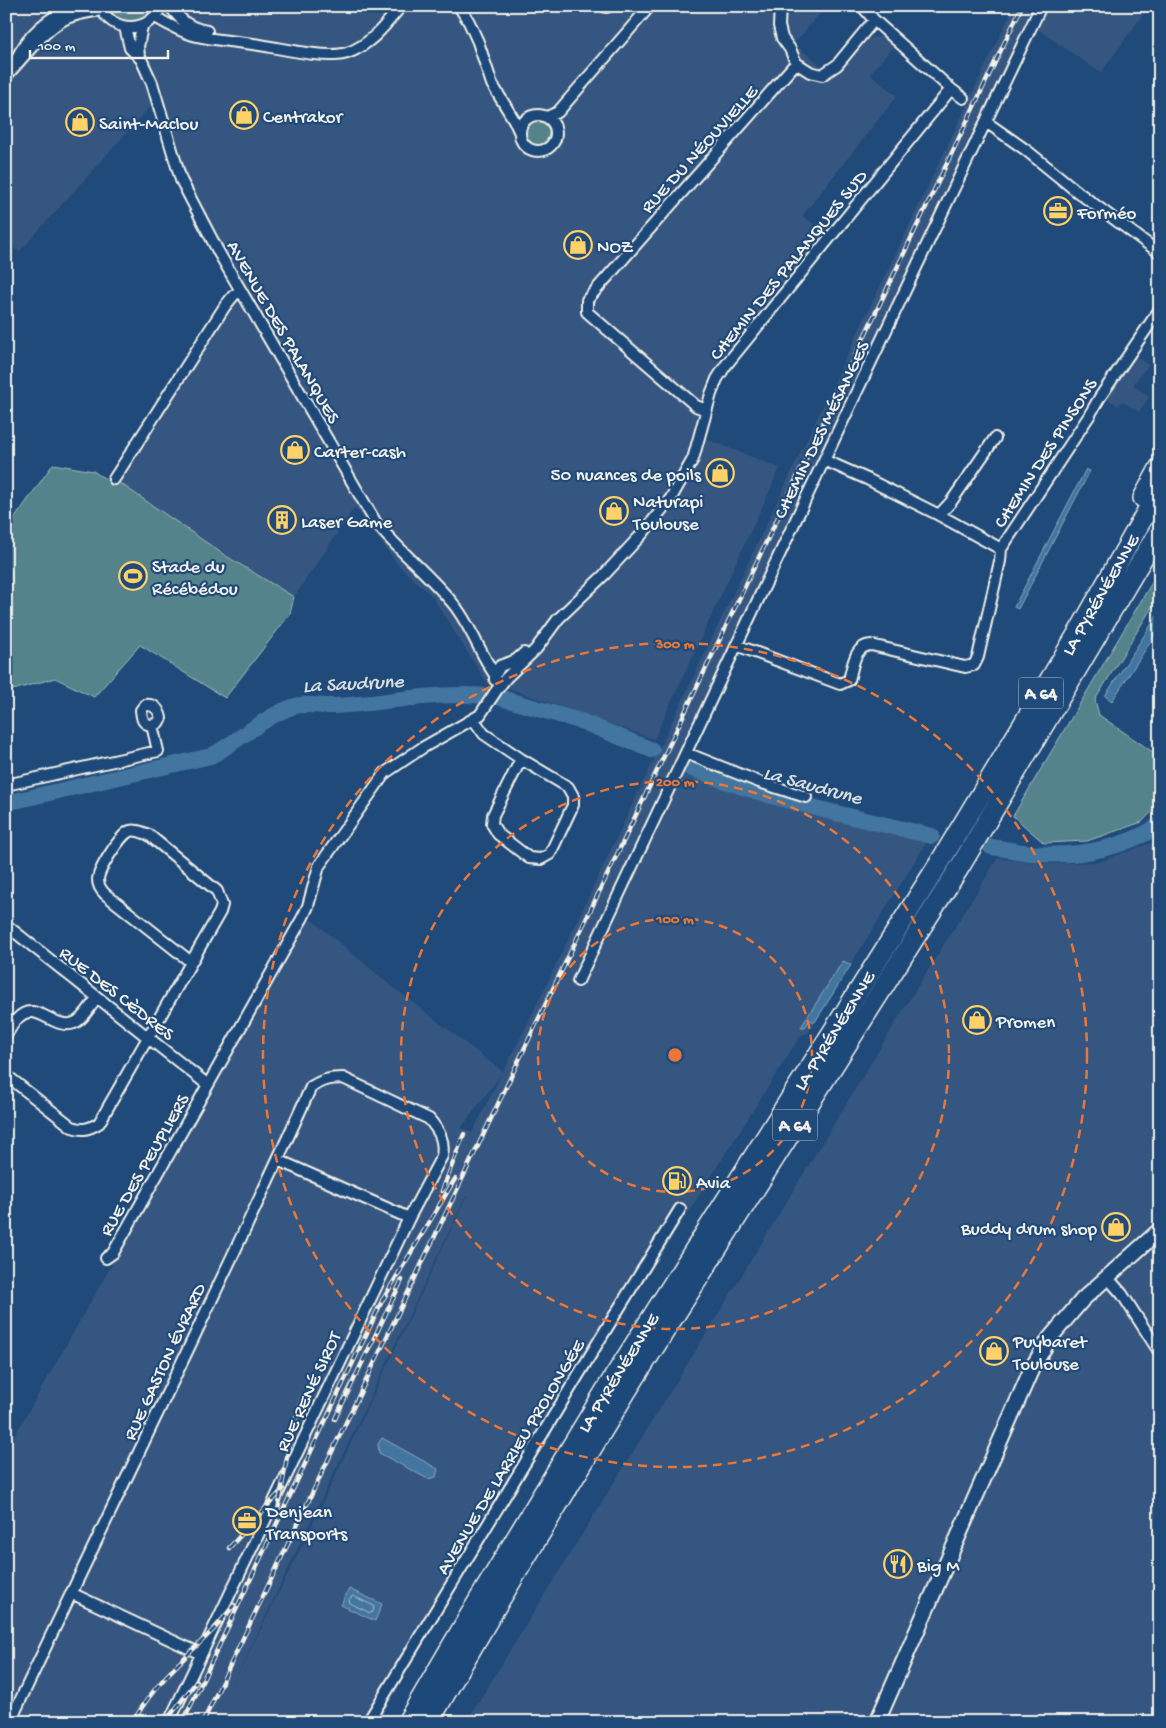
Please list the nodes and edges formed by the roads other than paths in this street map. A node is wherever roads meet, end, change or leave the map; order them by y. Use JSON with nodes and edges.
{"nodes":[{"id":1,"x":77,"y":6,"type":"edge"},
{"id":2,"x":161,"y":6,"type":"edge"},
{"id":3,"x":170,"y":6,"type":"edge"},
{"id":4,"x":401,"y":6,"type":"edge"},
{"id":5,"x":459,"y":6,"type":"edge"},
{"id":6,"x":650,"y":6,"type":"edge"},
{"id":7,"x":780,"y":6,"type":"edge"},
{"id":8,"x":862,"y":6,"type":"edge"},
{"id":9,"x":1041,"y":6,"type":"edge"},
{"id":10,"x":101,"y":8,"type":"edge"},
{"id":11,"x":155,"y":17,"type":"junction"},
{"id":12,"x":874,"y":20,"type":"junction"},
{"id":13,"x":142,"y":26,"type":"junction"},
{"id":14,"x":125,"y":27,"type":"junction"},
{"id":15,"x":253,"y":44,"type":"junction"},
{"id":16,"x":139,"y":56,"type":"junction"},
{"id":17,"x":796,"y":63,"type":"junction"},
{"id":18,"x":8,"y":74,"type":"edge"},
{"id":19,"x":950,"y":89,"type":"junction"},
{"id":20,"x":963,"y":98,"type":"dead end"},
{"id":21,"x":504,"y":104,"type":"junction"},
{"id":22,"x":564,"y":106,"type":"junction"},
{"id":23,"x":532,"y":116,"type":"junction"},
{"id":24,"x":547,"y":117,"type":"junction"},
{"id":25,"x":986,"y":122,"type":"junction"},
{"id":26,"x":555,"y":127,"type":"junction"},
{"id":27,"x":519,"y":131,"type":"junction"},
{"id":28,"x":1160,"y":254,"type":"edge"},
{"id":29,"x":241,"y":291,"type":"junction"},
{"id":30,"x":1160,"y":309,"type":"edge"},
{"id":31,"x":706,"y":410,"type":"junction"},
{"id":32,"x":995,"y":438,"type":"dead end"},
{"id":33,"x":824,"y":460,"type":"junction"},
{"id":34,"x":1160,"y":467,"type":"edge"},
{"id":35,"x":114,"y":479,"type":"dead end"},
{"id":36,"x":1160,"y":488,"type":"edge"},
{"id":37,"x":939,"y":515,"type":"junction"},
{"id":38,"x":1160,"y":529,"type":"edge"},
{"id":39,"x":1001,"y":549,"type":"junction"},
{"id":40,"x":1109,"y":577,"type":"junction"},
{"id":41,"x":544,"y":635,"type":"junction"},
{"id":42,"x":736,"y":645,"type":"junction"},
{"id":43,"x":498,"y":670,"type":"junction"},
{"id":44,"x":506,"y":678,"type":"junction"},
{"id":45,"x":496,"y":691,"type":"junction"},
{"id":46,"x":474,"y":720,"type":"junction"},
{"id":47,"x":152,"y":725,"type":"dead end"},
{"id":48,"x":686,"y":753,"type":"junction"},
{"id":49,"x":521,"y":759,"type":"junction"},
{"id":50,"x":6,"y":785,"type":"edge"},
{"id":51,"x":806,"y":797,"type":"dead end"},
{"id":52,"x":6,"y":926,"type":"edge"},
{"id":53,"x":191,"y":962,"type":"junction"},
{"id":54,"x":578,"y":981,"type":"dead end"},
{"id":55,"x":97,"y":998,"type":"junction"},
{"id":56,"x":6,"y":1035,"type":"edge"},
{"id":57,"x":148,"y":1038,"type":"junction"},
{"id":58,"x":6,"y":1075,"type":"edge"},
{"id":59,"x":208,"y":1085,"type":"junction"},
{"id":60,"x":386,"y":1099,"type":"joint"},
{"id":61,"x":278,"y":1160,"type":"junction"},
{"id":62,"x":680,"y":1209,"type":"dead end"},
{"id":63,"x":409,"y":1218,"type":"junction"},
{"id":64,"x":1160,"y":1230,"type":"edge"},
{"id":65,"x":106,"y":1258,"type":"dead end"},
{"id":66,"x":1107,"y":1277,"type":"junction"},
{"id":67,"x":1160,"y":1353,"type":"edge"},
{"id":68,"x":71,"y":1593,"type":"junction"},
{"id":69,"x":202,"y":1654,"type":"junction"},
{"id":70,"x":10,"y":1722,"type":"edge"},
{"id":71,"x":169,"y":1722,"type":"edge"},
{"id":72,"x":368,"y":1722,"type":"edge"},
{"id":73,"x":407,"y":1722,"type":"edge"},
{"id":74,"x":429,"y":1722,"type":"edge"},
{"id":75,"x":877,"y":1722,"type":"edge"}],
"edges":[{"from":1,"to":18,"type":"street"},
{"from":2,"to":11,"type":"street"},
{"from":3,"to":15,"type":"street"},
{"from":4,"to":15,"type":"street"},
{"from":5,"to":21,"type":"street"},
{"from":6,"to":22,"type":"street"},
{"from":7,"to":17,"type":"street"},
{"from":8,"to":12,"type":"street"},
{"from":9,"to":25,"type":"street","name":"CHEMIN DES MÉSANGES"},
{"from":10,"to":14,"type":"street"},
{"from":10,"to":18,"type":"street"},
{"from":11,"to":13,"type":"street"},
{"from":11,"to":15,"type":"street"},
{"from":12,"to":17,"type":"street"},
{"from":12,"to":19,"type":"street"},
{"from":13,"to":14,"type":"street"},
{"from":13,"to":16,"type":"street"},
{"from":14,"to":16,"type":"street","name":"AVENUE DES PALANQUES"},
{"from":16,"to":29,"type":"street","name":"AVENUE DES PALANQUES"},
{"from":17,"to":31,"type":"street","name":"RUE DU NÉOUVIELLE"},
{"from":19,"to":20,"type":"street"},
{"from":19,"to":31,"type":"street","name":"CHEMIN DES PALANQUES SUD"},
{"from":21,"to":23,"type":"street"},
{"from":21,"to":27,"type":"street"},
{"from":22,"to":24,"type":"street"},
{"from":22,"to":26,"type":"street"},
{"from":23,"to":24,"type":"street"},
{"from":23,"to":27,"type":"street"},
{"from":24,"to":26,"type":"street"},
{"from":25,"to":28,"type":"street"},
{"from":25,"to":33,"type":"street","name":"CHEMIN DES MÉSANGES"},
{"from":26,"to":27,"type":"street"},
{"from":29,"to":35,"type":"street"},
{"from":29,"to":43,"type":"street","name":"AVENUE DES PALANQUES"},
{"from":30,"to":39,"type":"street","name":"CHEMIN DES PINSONS"},
{"from":31,"to":41,"type":"street","name":"CHEMIN DES PALANQUES SUD"},
{"from":32,"to":37,"type":"street"},
{"from":33,"to":37,"type":"street","name":"CHEMIN DES PINSONS"},
{"from":33,"to":42,"type":"street","name":"CHEMIN DES MÉSANGES"},
{"from":34,"to":40,"type":"highway"},
{"from":36,"to":40,"type":"highway","name":"LA PYRÉNÉENNE","number":"A 64"},
{"from":37,"to":39,"type":"street","name":"CHEMIN DES PINSONS"},
{"from":38,"to":74,"type":"highway","name":"LA PYRÉNÉENNE","number":"A 64"},
{"from":39,"to":42,"type":"street"},
{"from":40,"to":73,"type":"highway","name":"LA PYRÉNÉENNE","number":"A 64"},
{"from":41,"to":43,"type":"street","name":"CHEMIN DES PALANQUES SUD"},
{"from":41,"to":44,"type":"street","name":"CHEMIN DES PALANQUES SUD"},
{"from":42,"to":48,"type":"street","name":"CHEMIN DES MÉSANGES"},
{"from":43,"to":44,"type":"street","name":"AVENUE DES PALANQUES"},
{"from":43,"to":45,"type":"street"},
{"from":44,"to":45,"type":"street","name":"CHEMIN DES PALANQUES SUD"},
{"from":45,"to":46,"type":"street","name":"CHEMIN DES PALANQUES SUD"},
{"from":46,"to":49,"type":"street"},
{"from":46,"to":59,"type":"street","name":"RUE DES PEUPLIERS"},
{"from":47,"to":50,"type":"street"},
{"from":48,"to":51,"type":"street"},
{"from":48,"to":54,"type":"street","name":"CHEMIN DES MÉSANGES"},
{"from":49,"to":49,"type":"street"},
{"from":52,"to":55,"type":"street","name":"RUE DES CÈDRES"},
{"from":53,"to":53,"type":"street"},
{"from":53,"to":57,"type":"street"},
{"from":55,"to":56,"type":"street"},
{"from":55,"to":57,"type":"street","name":"RUE DES CÈDRES"},
{"from":57,"to":58,"type":"street"},
{"from":57,"to":59,"type":"street","name":"RUE DES CÈDRES"},
{"from":59,"to":65,"type":"street","name":"RUE DES PEUPLIERS"},
{"from":60,"to":61,"type":"street","name":"RUE GASTON ÉVRARD"},
{"from":60,"to":63,"type":"street","name":"RUE RENÉ SIROT"},
{"from":61,"to":63,"type":"street"},
{"from":61,"to":68,"type":"street","name":"RUE GASTON ÉVRARD"},
{"from":62,"to":72,"type":"street","name":"AVENUE DE LARRIEU PROLONGÉE"},
{"from":63,"to":69,"type":"street","name":"RUE RENÉ SIROT"},
{"from":64,"to":66,"type":"street"},
{"from":66,"to":67,"type":"street"},
{"from":66,"to":75,"type":"street"},
{"from":68,"to":69,"type":"street"},
{"from":68,"to":70,"type":"street","name":"RUE GASTON ÉVRARD"},
{"from":69,"to":71,"type":"street","name":"RUE RENÉ SIROT"}]}
